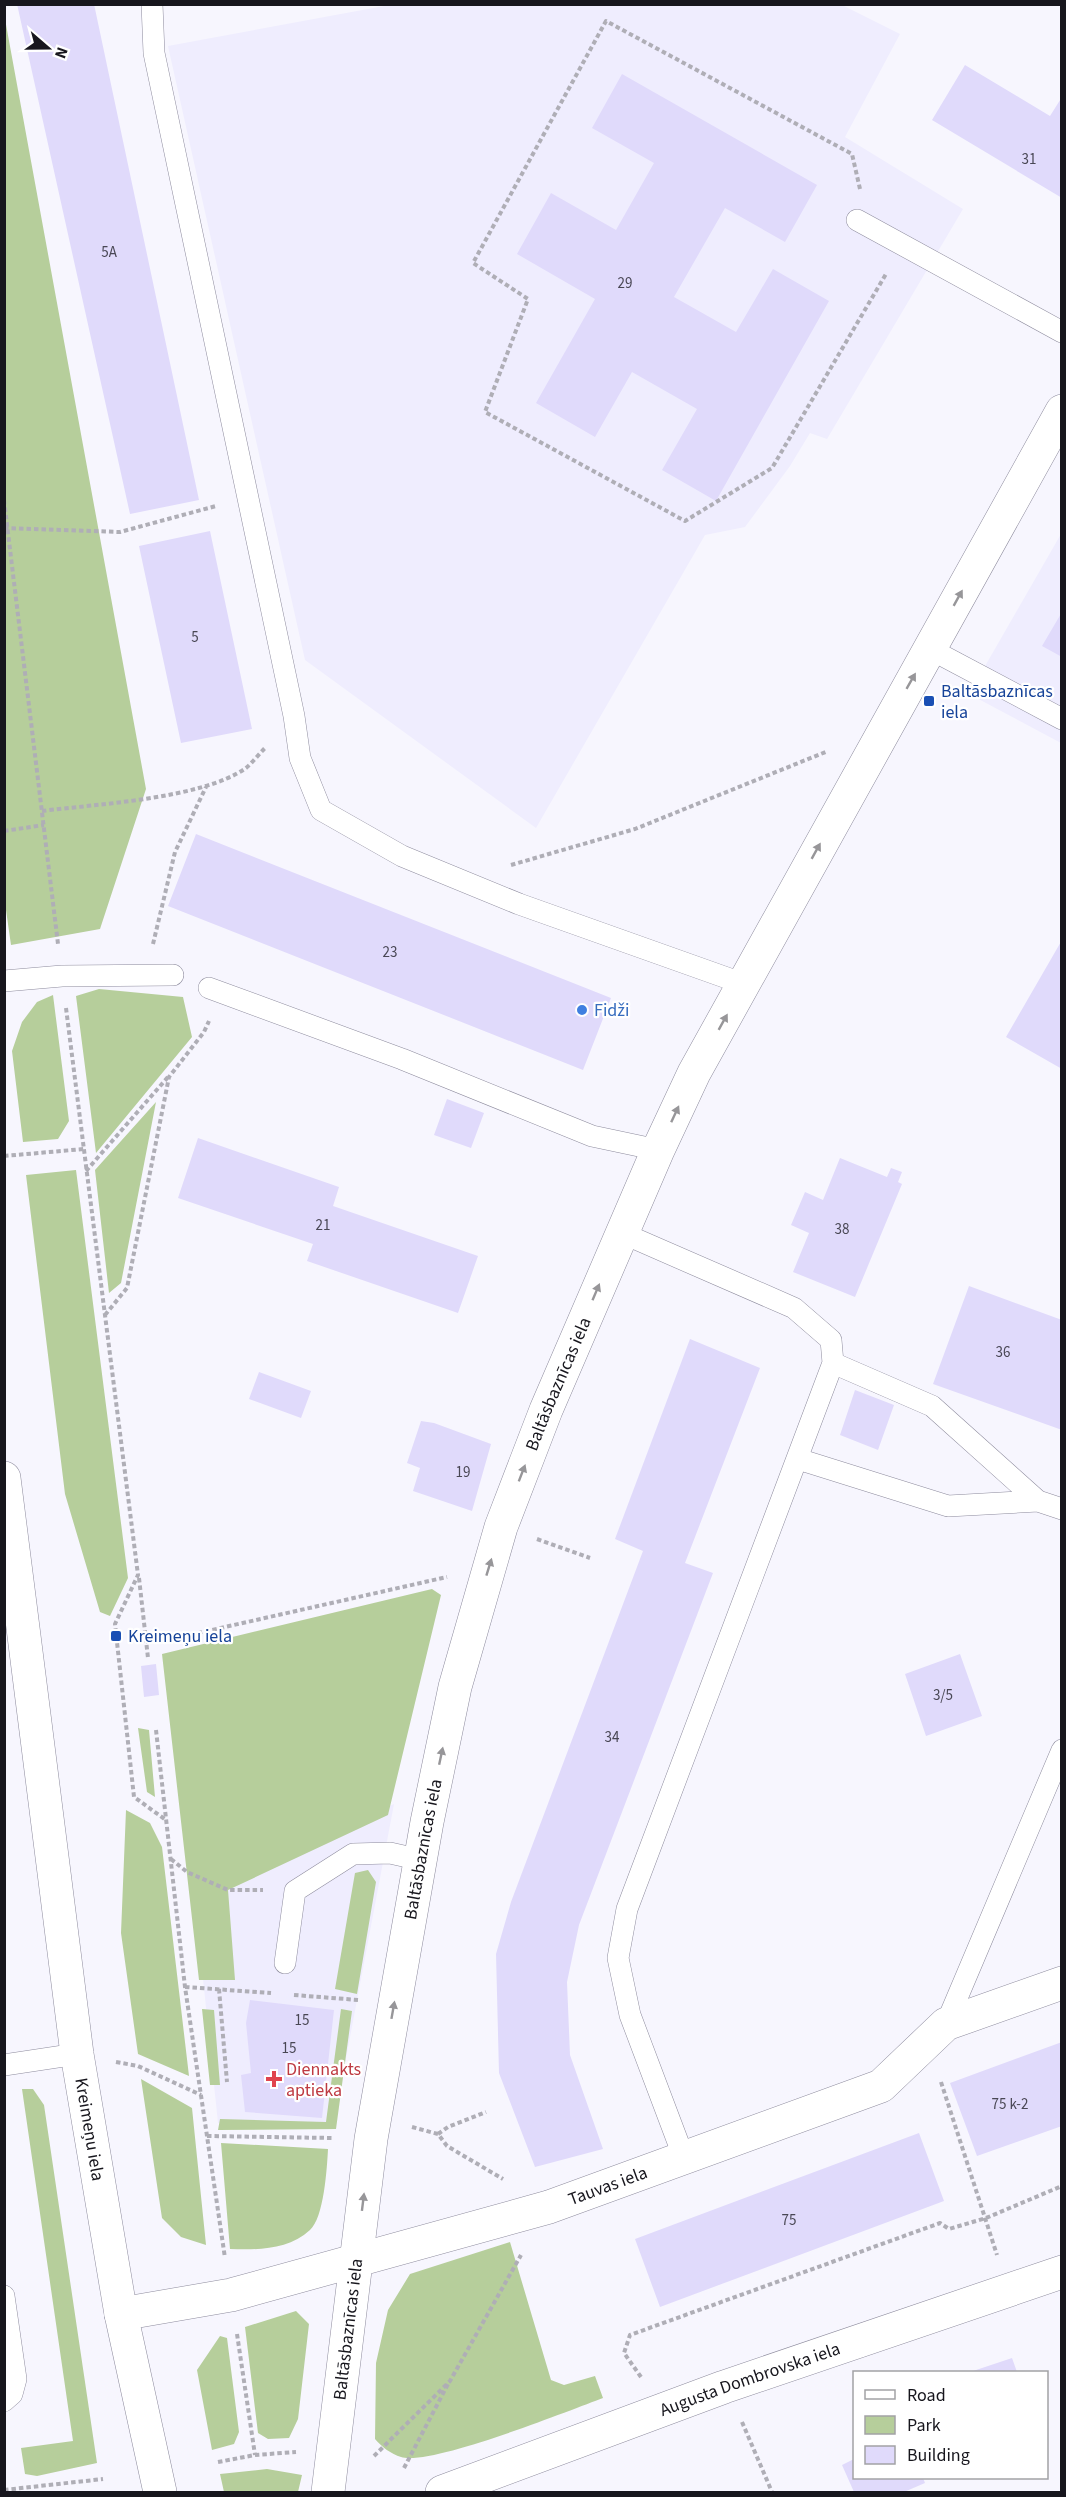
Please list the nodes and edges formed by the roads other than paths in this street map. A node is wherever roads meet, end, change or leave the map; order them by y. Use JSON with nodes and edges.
{"nodes":[{"id":1,"x":152,"y":4,"type":"edge"},
{"id":2,"x":857,"y":220,"type":"road end"},
{"id":3,"x":1062,"y":332,"type":"edge"},
{"id":4,"x":1062,"y":411,"type":"edge"},
{"id":5,"x":930,"y":649,"type":"junction"},
{"id":6,"x":1062,"y":719,"type":"edge"},
{"id":7,"x":173,"y":975,"type":"dead end"},
{"id":8,"x":4,"y":981,"type":"edge"},
{"id":9,"x":744,"y":984,"type":"junction"},
{"id":10,"x":214,"y":990,"type":"road end"},
{"id":11,"x":658,"y":1150,"type":"junction"},
{"id":12,"x":622,"y":1233,"type":"junction"},
{"id":13,"x":833,"y":1363,"type":"junction"},
{"id":14,"x":798,"y":1459,"type":"junction"},
{"id":15,"x":4,"y":1478,"type":"edge"},
{"id":16,"x":1038,"y":1501,"type":"junction"},
{"id":17,"x":1062,"y":1509,"type":"edge"},
{"id":18,"x":1062,"y":1750,"type":"edge"},
{"id":19,"x":421,"y":1860,"type":"junction"},
{"id":20,"x":285,"y":1963,"type":"dead end"},
{"id":21,"x":1062,"y":1983,"type":"edge"},
{"id":22,"x":937,"y":2032,"type":"junction"},
{"id":23,"x":77,"y":2054,"type":"junction"},
{"id":24,"x":4,"y":2065,"type":"edge"},
{"id":25,"x":684,"y":2158,"type":"junction"},
{"id":26,"x":356,"y":2260,"type":"junction"},
{"id":27,"x":1062,"y":2271,"type":"edge"},
{"id":28,"x":4,"y":2296,"type":"edge"},
{"id":29,"x":121,"y":2314,"type":"junction"},
{"id":30,"x":4,"y":2400,"type":"edge"},
{"id":31,"x":160,"y":2493,"type":"edge"},
{"id":32,"x":328,"y":2493,"type":"edge"},
{"id":33,"x":442,"y":2493,"type":"edge"}],
"edges":[{"from":1,"to":9,"type":"lane"},
{"from":2,"to":3,"type":"lane"},
{"from":5,"to":4,"type":"street","name":"Baltāsbaznīcas iela","one_way":true},
{"from":5,"to":6,"type":"lane"},
{"from":9,"to":5,"type":"street","name":"Baltāsbaznīcas iela","one_way":true},
{"from":7,"to":8,"type":"lane"},
{"from":11,"to":9,"type":"street","name":"Baltāsbaznīcas iela","one_way":true},
{"from":10,"to":11,"type":"lane"},
{"from":11,"to":12,"type":"street","name":"Baltāsbaznīcas iela"},
{"from":12,"to":13,"type":"lane"},
{"from":19,"to":12,"type":"street","name":"Baltāsbaznīcas iela","one_way":true},
{"from":13,"to":14,"type":"lane"},
{"from":13,"to":16,"type":"lane"},
{"from":14,"to":16,"type":"lane"},
{"from":14,"to":25,"type":"lane"},
{"from":15,"to":23,"type":"street","name":"Kreimeņu iela"},
{"from":16,"to":17,"type":"lane"},
{"from":18,"to":22,"type":"lane"},
{"from":19,"to":20,"type":"lane"},
{"from":26,"to":19,"type":"street","name":"Baltāsbaznīcas iela","one_way":true},
{"from":21,"to":22,"type":"street","name":"Tauvas iela"},
{"from":22,"to":25,"type":"street","name":"Tauvas iela"},
{"from":23,"to":24,"type":"lane"},
{"from":23,"to":29,"type":"street","name":"Kreimeņu iela"},
{"from":25,"to":26,"type":"street","name":"Tauvas iela"},
{"from":26,"to":29,"type":"street","name":"Tauvas iela"},
{"from":26,"to":32,"type":"street","name":"Baltāsbaznīcas iela"},
{"from":27,"to":33,"type":"street","name":"Augusta Dombrovska iela"},
{"from":28,"to":30,"type":"lane"},
{"from":29,"to":31,"type":"street","name":"Kreimeņu iela"}]}
